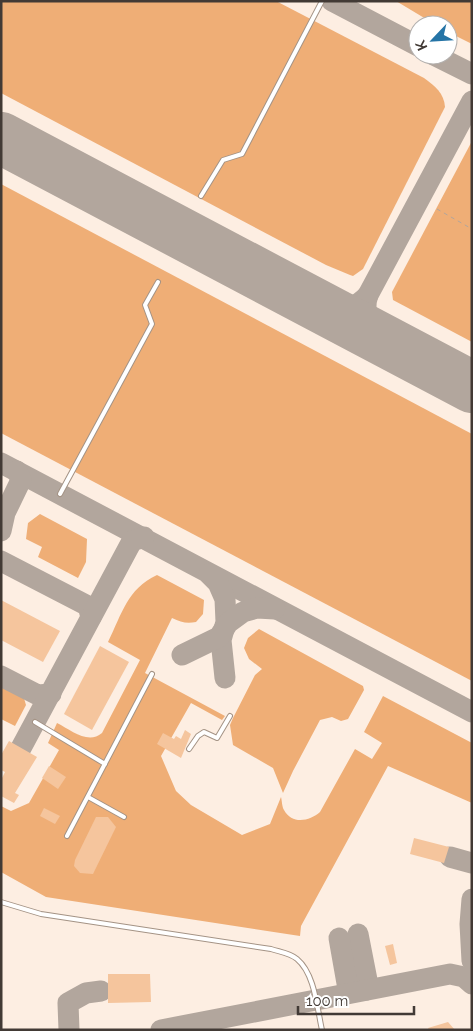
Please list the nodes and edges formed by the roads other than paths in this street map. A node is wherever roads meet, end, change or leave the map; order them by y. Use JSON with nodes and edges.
{"nodes":[{"id":1,"x":322,"y":1,"type":"edge"},
{"id":2,"x":201,"y":196,"type":"dead end"},
{"id":3,"x":158,"y":282,"type":"dead end"},
{"id":4,"x":60,"y":494,"type":"dead end"},
{"id":5,"x":152,"y":674,"type":"dead end"},
{"id":6,"x":230,"y":716,"type":"dead end"},
{"id":7,"x":35,"y":722,"type":"dead end"},
{"id":8,"x":189,"y":749,"type":"dead end"},
{"id":9,"x":105,"y":764,"type":"junction"},
{"id":10,"x":88,"y":797,"type":"junction"},
{"id":11,"x":124,"y":817,"type":"dead end"},
{"id":12,"x":67,"y":836,"type":"dead end"},
{"id":13,"x":1,"y":902,"type":"edge"},
{"id":14,"x":322,"y":1030,"type":"edge"}],
"edges":[{"from":1,"to":2,"type":"lane"},
{"from":3,"to":4,"type":"lane"},
{"from":5,"to":9,"type":"lane"},
{"from":6,"to":8,"type":"lane"},
{"from":7,"to":9,"type":"lane"},
{"from":9,"to":10,"type":"lane"},
{"from":10,"to":11,"type":"lane"},
{"from":10,"to":12,"type":"lane"},
{"from":13,"to":14,"type":"lane"}]}
